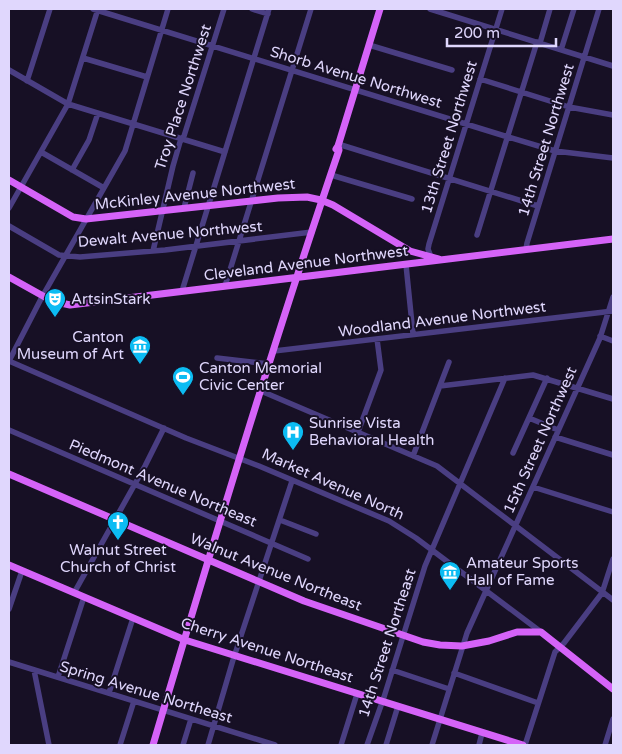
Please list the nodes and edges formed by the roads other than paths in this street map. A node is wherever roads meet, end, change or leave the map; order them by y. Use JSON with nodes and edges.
{"nodes":[{"id":1,"x":50,"y":9,"type":"edge"},
{"id":2,"x":96,"y":9,"type":"edge"},
{"id":3,"x":168,"y":9,"type":"edge"},
{"id":4,"x":224,"y":9,"type":"edge"},
{"id":5,"x":252,"y":9,"type":"edge"},
{"id":6,"x":311,"y":9,"type":"edge"},
{"id":7,"x":380,"y":9,"type":"edge"},
{"id":8,"x":430,"y":9,"type":"edge"},
{"id":9,"x":502,"y":9,"type":"edge"},
{"id":10,"x":550,"y":9,"type":"edge"},
{"id":11,"x":574,"y":9,"type":"edge"},
{"id":12,"x":599,"y":9,"type":"edge"},
{"id":13,"x":441,"y":10,"type":"edge"},
{"id":14,"x":268,"y":11,"type":"edge"},
{"id":15,"x":495,"y":29,"type":"junction"},
{"id":16,"x":162,"y":30,"type":"junction"},
{"id":17,"x":538,"y":43,"type":"junction"},
{"id":18,"x":369,"y":45,"type":"junction"},
{"id":19,"x":212,"y":46,"type":"junction"},
{"id":20,"x":561,"y":50,"type":"junction"},
{"id":21,"x":584,"y":57,"type":"junction"},
{"id":22,"x":83,"y":58,"type":"junction"},
{"id":23,"x":254,"y":58,"type":"junction"},
{"id":24,"x":613,"y":66,"type":"edge"},
{"id":25,"x":9,"y":70,"type":"edge"},
{"id":26,"x":292,"y":70,"type":"junction"},
{"id":27,"x":452,"y":70,"type":"dead end"},
{"id":28,"x":147,"y":77,"type":"junction"},
{"id":29,"x":480,"y":79,"type":"junction"},
{"id":30,"x":28,"y":81,"type":"junction"},
{"id":31,"x":355,"y":90,"type":"junction"},
{"id":32,"x":521,"y":92,"type":"junction"},
{"id":33,"x":68,"y":104,"type":"junction"},
{"id":34,"x":569,"y":106,"type":"junction"},
{"id":35,"x":98,"y":113,"type":"junction"},
{"id":36,"x":613,"y":115,"type":"edge"},
{"id":37,"x":133,"y":124,"type":"junction"},
{"id":38,"x":466,"y":124,"type":"junction"},
{"id":39,"x":508,"y":137,"type":"junction"},
{"id":40,"x":182,"y":139,"type":"junction"},
{"id":41,"x":338,"y":145,"type":"junction"},
{"id":42,"x":555,"y":150,"type":"junction"},
{"id":43,"x":41,"y":152,"type":"junction"},
{"id":44,"x":225,"y":152,"type":"junction"},
{"id":45,"x":613,"y":158,"type":"edge"},
{"id":46,"x":72,"y":170,"type":"junction"},
{"id":47,"x":193,"y":173,"type":"dead end"},
{"id":48,"x":331,"y":175,"type":"junction"},
{"id":49,"x":449,"y":179,"type":"junction"},
{"id":50,"x":9,"y":180,"type":"edge"},
{"id":51,"x":21,"y":187,"type":"junction"},
{"id":52,"x":104,"y":188,"type":"junction"},
{"id":53,"x":491,"y":192,"type":"junction"},
{"id":54,"x":412,"y":199,"type":"dead end"},
{"id":55,"x":322,"y":200,"type":"junction"},
{"id":56,"x":251,"y":201,"type":"junction"},
{"id":57,"x":209,"y":206,"type":"junction"},
{"id":58,"x":538,"y":206,"type":"junction"},
{"id":59,"x":9,"y":208,"type":"edge"},
{"id":60,"x":184,"y":208,"type":"junction"},
{"id":61,"x":162,"y":211,"type":"junction"},
{"id":62,"x":86,"y":220,"type":"junction"},
{"id":63,"x":9,"y":226,"type":"edge"},
{"id":64,"x":312,"y":232,"type":"junction"},
{"id":65,"x":477,"y":235,"type":"dead end"},
{"id":66,"x":613,"y":239,"type":"edge"},
{"id":67,"x":239,"y":241,"type":"junction"},
{"id":68,"x":429,"y":244,"type":"junction"},
{"id":69,"x":196,"y":247,"type":"junction"},
{"id":70,"x":526,"y":249,"type":"junction"},
{"id":71,"x":153,"y":251,"type":"junction"},
{"id":72,"x":419,"y":254,"type":"junction"},
{"id":73,"x":66,"y":256,"type":"junction"},
{"id":74,"x":431,"y":257,"type":"junction"},
{"id":75,"x":440,"y":260,"type":"junction"},
{"id":76,"x":406,"y":265,"type":"junction"},
{"id":77,"x":9,"y":277,"type":"edge"},
{"id":78,"x":297,"y":277,"type":"junction"},
{"id":79,"x":226,"y":286,"type":"junction"},
{"id":80,"x":182,"y":291,"type":"junction"},
{"id":81,"x":42,"y":297,"type":"junction"},
{"id":82,"x":613,"y":297,"type":"edge"},
{"id":83,"x":611,"y":311,"type":"edge"},
{"id":84,"x":413,"y":334,"type":"junction"},
{"id":85,"x":600,"y":336,"type":"junction"},
{"id":86,"x":378,"y":339,"type":"junction"},
{"id":87,"x":613,"y":340,"type":"edge"},
{"id":88,"x":274,"y":351,"type":"junction"},
{"id":89,"x":217,"y":358,"type":"dead end"},
{"id":90,"x":9,"y":361,"type":"edge"},
{"id":91,"x":449,"y":362,"type":"dead end"},
{"id":92,"x":270,"y":364,"type":"junction"},
{"id":93,"x":505,"y":378,"type":"junction"},
{"id":94,"x":547,"y":378,"type":"junction"},
{"id":95,"x":440,"y":386,"type":"junction"},
{"id":96,"x":576,"y":388,"type":"junction"},
{"id":97,"x":261,"y":391,"type":"junction"},
{"id":98,"x":613,"y":399,"type":"edge"},
{"id":99,"x":529,"y":418,"type":"junction"},
{"id":100,"x":164,"y":428,"type":"junction"},
{"id":101,"x":9,"y":430,"type":"edge"},
{"id":102,"x":558,"y":430,"type":"junction"},
{"id":103,"x":358,"y":432,"type":"junction"},
{"id":104,"x":555,"y":437,"type":"junction"},
{"id":105,"x":513,"y":453,"type":"dead end"},
{"id":106,"x":613,"y":455,"type":"edge"},
{"id":107,"x":413,"y":456,"type":"junction"},
{"id":108,"x":240,"y":459,"type":"junction"},
{"id":109,"x":9,"y":474,"type":"edge"},
{"id":110,"x":292,"y":481,"type":"junction"},
{"id":111,"x":461,"y":483,"type":"junction"},
{"id":112,"x":134,"y":484,"type":"junction"},
{"id":113,"x":533,"y":487,"type":"junction"},
{"id":114,"x":613,"y":512,"type":"edge"},
{"id":115,"x":114,"y":520,"type":"junction"},
{"id":116,"x":280,"y":520,"type":"junction"},
{"id":117,"x":221,"y":522,"type":"junction"},
{"id":118,"x":516,"y":525,"type":"junction"},
{"id":119,"x":316,"y":534,"type":"dead end"},
{"id":120,"x":272,"y":544,"type":"junction"},
{"id":121,"x":432,"y":550,"type":"junction"},
{"id":122,"x":308,"y":559,"type":"dead end"},
{"id":123,"x":613,"y":559,"type":"edge"},
{"id":124,"x":209,"y":561,"type":"junction"},
{"id":125,"x":9,"y":564,"type":"edge"},
{"id":126,"x":22,"y":570,"type":"junction"},
{"id":127,"x":259,"y":582,"type":"junction"},
{"id":128,"x":486,"y":591,"type":"junction"},
{"id":129,"x":603,"y":592,"type":"junction"},
{"id":130,"x":74,"y":593,"type":"junction"},
{"id":131,"x":84,"y":597,"type":"junction"},
{"id":132,"x":613,"y":600,"type":"edge"},
{"id":133,"x":9,"y":609,"type":"edge"},
{"id":134,"x":133,"y":618,"type":"junction"},
{"id":135,"x":542,"y":632,"type":"junction"},
{"id":136,"x":403,"y":635,"type":"junction"},
{"id":137,"x":185,"y":640,"type":"junction"},
{"id":138,"x":462,"y":646,"type":"junction"},
{"id":139,"x":560,"y":647,"type":"junction"},
{"id":140,"x":234,"y":656,"type":"junction"},
{"id":141,"x":9,"y":662,"type":"edge"},
{"id":142,"x":34,"y":670,"type":"junction"},
{"id":143,"x":392,"y":670,"type":"junction"},
{"id":144,"x":454,"y":673,"type":"junction"},
{"id":145,"x":58,"y":677,"type":"junction"},
{"id":146,"x":449,"y":689,"type":"junction"},
{"id":147,"x":613,"y":689,"type":"edge"},
{"id":148,"x":109,"y":693,"type":"junction"},
{"id":149,"x":357,"y":694,"type":"junction"},
{"id":150,"x":134,"y":701,"type":"junction"},
{"id":151,"x":382,"y":701,"type":"junction"},
{"id":152,"x":538,"y":702,"type":"junction"},
{"id":153,"x":398,"y":706,"type":"junction"},
{"id":154,"x":163,"y":711,"type":"junction"},
{"id":155,"x":192,"y":719,"type":"junction"},
{"id":156,"x":613,"y":719,"type":"edge"},
{"id":157,"x":440,"y":720,"type":"junction"},
{"id":158,"x":213,"y":726,"type":"junction"},
{"id":159,"x":482,"y":733,"type":"junction"},
{"id":160,"x":256,"y":742,"type":"edge"},
{"id":161,"x":49,"y":745,"type":"edge"},
{"id":162,"x":120,"y":745,"type":"edge"},
{"id":163,"x":153,"y":745,"type":"edge"},
{"id":164,"x":184,"y":745,"type":"edge"},
{"id":165,"x":208,"y":745,"type":"edge"},
{"id":166,"x":275,"y":745,"type":"edge"},
{"id":167,"x":340,"y":745,"type":"edge"},
{"id":168,"x":367,"y":745,"type":"edge"},
{"id":169,"x":386,"y":745,"type":"edge"},
{"id":170,"x":432,"y":745,"type":"edge"},
{"id":171,"x":478,"y":745,"type":"edge"},
{"id":172,"x":524,"y":745,"type":"edge"},
{"id":173,"x":605,"y":745,"type":"edge"}],
"edges":[{"from":1,"to":30,"type":"street"},
{"from":2,"to":16,"type":"street","name":"Shorb Avenue Northwest"},
{"from":2,"to":22,"type":"street"},
{"from":3,"to":16,"type":"street"},
{"from":4,"to":19,"type":"street","name":"Troy Place Northwest"},
{"from":5,"to":14,"type":"street"},
{"from":6,"to":26,"type":"street"},
{"from":7,"to":18,"type":"main road"},
{"from":8,"to":13,"type":"street"},
{"from":9,"to":15,"type":"street","name":"13th Street Northwest"},
{"from":10,"to":17,"type":"street"},
{"from":11,"to":20,"type":"street"},
{"from":12,"to":21,"type":"street","name":"14th Street Northwest"},
{"from":13,"to":15,"type":"street"},
{"from":14,"to":23,"type":"street"},
{"from":15,"to":17,"type":"street"},
{"from":15,"to":29,"type":"street","name":"13th Street Northwest"},
{"from":16,"to":19,"type":"street","name":"Shorb Avenue Northwest"},
{"from":16,"to":28,"type":"street"},
{"from":17,"to":20,"type":"street"},
{"from":17,"to":32,"type":"street"},
{"from":18,"to":27,"type":"street"},
{"from":18,"to":31,"type":"main road"},
{"from":19,"to":23,"type":"street","name":"Shorb Avenue Northwest"},
{"from":19,"to":40,"type":"street","name":"Troy Place Northwest"},
{"from":20,"to":21,"type":"street"},
{"from":21,"to":24,"type":"street"},
{"from":21,"to":34,"type":"street","name":"14th Street Northwest"},
{"from":22,"to":28,"type":"street"},
{"from":22,"to":33,"type":"street"},
{"from":23,"to":26,"type":"street","name":"Shorb Avenue Northwest"},
{"from":23,"to":44,"type":"street"},
{"from":25,"to":30,"type":"street"},
{"from":26,"to":31,"type":"street","name":"Shorb Avenue Northwest"},
{"from":26,"to":56,"type":"street"},
{"from":28,"to":37,"type":"street"},
{"from":29,"to":32,"type":"street"},
{"from":29,"to":38,"type":"street","name":"13th Street Northwest"},
{"from":30,"to":33,"type":"street"},
{"from":31,"to":38,"type":"street","name":"Shorb Avenue Northwest"},
{"from":31,"to":41,"type":"main road"},
{"from":32,"to":34,"type":"street"},
{"from":32,"to":39,"type":"street"},
{"from":33,"to":35,"type":"street"},
{"from":33,"to":43,"type":"street"},
{"from":34,"to":36,"type":"street"},
{"from":34,"to":42,"type":"street","name":"14th Street Northwest"},
{"from":35,"to":37,"type":"street"},
{"from":35,"to":46,"type":"street"},
{"from":37,"to":40,"type":"street"},
{"from":37,"to":52,"type":"street"},
{"from":38,"to":39,"type":"street","name":"Shorb Avenue Northwest"},
{"from":38,"to":49,"type":"street","name":"13th Street Northwest"},
{"from":39,"to":42,"type":"street","name":"Shorb Avenue Northwest"},
{"from":39,"to":53,"type":"street"},
{"from":40,"to":44,"type":"street"},
{"from":40,"to":61,"type":"street","name":"Troy Place Northwest"},
{"from":41,"to":48,"type":"main road"},
{"from":41,"to":49,"type":"street"},
{"from":41,"to":55,"type":"main road"},
{"from":42,"to":45,"type":"street","name":"Shorb Avenue Northwest"},
{"from":42,"to":58,"type":"street","name":"14th Street Northwest"},
{"from":43,"to":46,"type":"street"},
{"from":43,"to":51,"type":"street"},
{"from":44,"to":57,"type":"street"},
{"from":46,"to":52,"type":"street"},
{"from":47,"to":60,"type":"street"},
{"from":48,"to":54,"type":"street"},
{"from":48,"to":55,"type":"main road"},
{"from":49,"to":53,"type":"street"},
{"from":49,"to":68,"type":"street","name":"13th Street Northwest"},
{"from":50,"to":51,"type":"main road","name":"McKinley Avenue Northwest"},
{"from":51,"to":59,"type":"street"},
{"from":51,"to":62,"type":"main road","name":"McKinley Avenue Northwest"},
{"from":52,"to":62,"type":"street"},
{"from":53,"to":58,"type":"street"},
{"from":53,"to":65,"type":"street"},
{"from":55,"to":56,"type":"main road","name":"McKinley Avenue Northwest"},
{"from":55,"to":64,"type":"main road"},
{"from":55,"to":72,"type":"main road","name":"McKinley Avenue Northwest"},
{"from":56,"to":57,"type":"main road","name":"McKinley Avenue Northwest"},
{"from":56,"to":67,"type":"street"},
{"from":57,"to":60,"type":"main road","name":"McKinley Avenue Northwest"},
{"from":57,"to":69,"type":"street"},
{"from":58,"to":70,"type":"street","name":"14th Street Northwest"},
{"from":60,"to":61,"type":"main road","name":"McKinley Avenue Northwest"},
{"from":61,"to":62,"type":"main road","name":"McKinley Avenue Northwest"},
{"from":61,"to":71,"type":"street","name":"Troy Place Northwest"},
{"from":62,"to":73,"type":"street"},
{"from":63,"to":73,"type":"street","name":"Dewalt Avenue Northwest"},
{"from":64,"to":67,"type":"street","name":"Dewalt Avenue Northwest"},
{"from":64,"to":78,"type":"main road"},
{"from":66,"to":70,"type":"main road","name":"Cleveland Avenue Northwest"},
{"from":67,"to":69,"type":"street","name":"Dewalt Avenue Northwest"},
{"from":67,"to":79,"type":"street"},
{"from":68,"to":72,"type":"street","name":"13th Street Northwest"},
{"from":68,"to":74,"type":"street","name":"13th Street Northwest"},
{"from":69,"to":71,"type":"street","name":"Dewalt Avenue Northwest"},
{"from":69,"to":80,"type":"street"},
{"from":70,"to":75,"type":"main road","name":"Cleveland Avenue Northwest"},
{"from":71,"to":73,"type":"street","name":"Dewalt Avenue Northwest"},
{"from":72,"to":74,"type":"main road","name":"McKinley Avenue Northwest"},
{"from":73,"to":81,"type":"street"},
{"from":74,"to":75,"type":"main road","name":"McKinley Avenue Northwest"},
{"from":75,"to":76,"type":"main road","name":"Cleveland Avenue Northwest"},
{"from":76,"to":78,"type":"main road","name":"Cleveland Avenue Northwest"},
{"from":76,"to":84,"type":"street"},
{"from":77,"to":81,"type":"main road","name":"Cleveland Avenue Northwest"},
{"from":78,"to":79,"type":"main road","name":"Cleveland Avenue Northwest"},
{"from":78,"to":88,"type":"main road"},
{"from":79,"to":80,"type":"main road","name":"Cleveland Avenue Northwest"},
{"from":80,"to":81,"type":"main road","name":"Cleveland Avenue Northwest"},
{"from":81,"to":90,"type":"street"},
{"from":82,"to":83,"type":"street","name":"15th Street Northwest"},
{"from":83,"to":84,"type":"street","name":"Woodland Avenue Northwest"},
{"from":83,"to":85,"type":"street","name":"15th Street Northwest"},
{"from":84,"to":86,"type":"street","name":"Woodland Avenue Northwest"},
{"from":85,"to":87,"type":"street"},
{"from":85,"to":96,"type":"street","name":"15th Street Northwest"},
{"from":86,"to":88,"type":"street","name":"Woodland Avenue Northwest"},
{"from":86,"to":103,"type":"street"},
{"from":88,"to":92,"type":"main road"},
{"from":89,"to":92,"type":"street"},
{"from":90,"to":100,"type":"street","name":"Market Avenue North"},
{"from":91,"to":95,"type":"street"},
{"from":92,"to":97,"type":"main road"},
{"from":93,"to":94,"type":"street"},
{"from":93,"to":95,"type":"street"},
{"from":93,"to":111,"type":"street"},
{"from":94,"to":96,"type":"street"},
{"from":94,"to":99,"type":"street"},
{"from":95,"to":107,"type":"street"},
{"from":96,"to":98,"type":"street"},
{"from":96,"to":102,"type":"street","name":"15th Street Northwest"},
{"from":97,"to":103,"type":"street"},
{"from":97,"to":108,"type":"main road"},
{"from":99,"to":102,"type":"street"},
{"from":99,"to":105,"type":"street"},
{"from":100,"to":108,"type":"street","name":"Market Avenue North"},
{"from":100,"to":112,"type":"street"},
{"from":101,"to":112,"type":"street","name":"Piedmont Avenue Northeast"},
{"from":102,"to":104,"type":"street","name":"15th Street Northwest"},
{"from":103,"to":107,"type":"street"},
{"from":104,"to":106,"type":"street"},
{"from":104,"to":113,"type":"street","name":"15th Street Northwest"},
{"from":107,"to":111,"type":"street"},
{"from":108,"to":110,"type":"street","name":"Market Avenue North"},
{"from":108,"to":117,"type":"main road"},
{"from":109,"to":115,"type":"main road","name":"Walnut Avenue Northeast"},
{"from":110,"to":116,"type":"street"},
{"from":110,"to":121,"type":"street","name":"Market Avenue North"},
{"from":111,"to":118,"type":"street"},
{"from":111,"to":121,"type":"street"},
{"from":112,"to":115,"type":"street"},
{"from":112,"to":117,"type":"street","name":"Piedmont Avenue Northeast"},
{"from":113,"to":114,"type":"street"},
{"from":113,"to":118,"type":"street","name":"15th Street Northwest"},
{"from":115,"to":124,"type":"main road","name":"Walnut Avenue Northeast"},
{"from":115,"to":130,"type":"street"},
{"from":116,"to":119,"type":"street"},
{"from":116,"to":120,"type":"street"},
{"from":117,"to":120,"type":"street","name":"Piedmont Avenue Northeast"},
{"from":117,"to":124,"type":"main road"},
{"from":118,"to":128,"type":"street","name":"15th Street Northwest"},
{"from":118,"to":129,"type":"street"},
{"from":120,"to":122,"type":"street","name":"Piedmont Avenue Northeast"},
{"from":120,"to":127,"type":"street"},
{"from":121,"to":128,"type":"street","name":"Market Avenue North"},
{"from":121,"to":136,"type":"street","name":"14th Street Northeast"},
{"from":123,"to":129,"type":"street"},
{"from":124,"to":127,"type":"main road","name":"Walnut Avenue Northeast"},
{"from":124,"to":137,"type":"main road"},
{"from":125,"to":126,"type":"main road","name":"Cherry Avenue Northeast"},
{"from":126,"to":130,"type":"main road","name":"Cherry Avenue Northeast"},
{"from":126,"to":133,"type":"street"},
{"from":127,"to":136,"type":"main road","name":"Walnut Avenue Northeast"},
{"from":127,"to":140,"type":"street"},
{"from":128,"to":135,"type":"street","name":"Market Avenue North"},
{"from":128,"to":138,"type":"street","name":"15th Street Northwest"},
{"from":129,"to":132,"type":"street"},
{"from":129,"to":139,"type":"street"},
{"from":130,"to":131,"type":"main road","name":"Cherry Avenue Northeast"},
{"from":131,"to":134,"type":"main road","name":"Cherry Avenue Northeast"},
{"from":131,"to":145,"type":"street"},
{"from":134,"to":137,"type":"main road","name":"Cherry Avenue Northeast"},
{"from":134,"to":148,"type":"street"},
{"from":135,"to":138,"type":"main road","name":"Walnut Avenue Northeast"},
{"from":135,"to":139,"type":"main road","name":"Market Avenue North"},
{"from":136,"to":138,"type":"main road","name":"Walnut Avenue Northeast"},
{"from":136,"to":143,"type":"street","name":"14th Street Northeast"},
{"from":137,"to":140,"type":"main road","name":"Cherry Avenue Northeast"},
{"from":137,"to":154,"type":"main road"},
{"from":138,"to":144,"type":"street","name":"15th Street Northwest"},
{"from":139,"to":147,"type":"main road","name":"Market Avenue North"},
{"from":139,"to":152,"type":"street"},
{"from":140,"to":149,"type":"main road","name":"Cherry Avenue Northeast"},
{"from":140,"to":158,"type":"street"},
{"from":141,"to":142,"type":"street","name":"Spring Avenue Northeast"},
{"from":142,"to":145,"type":"street","name":"Spring Avenue Northeast"},
{"from":142,"to":161,"type":"street"},
{"from":143,"to":146,"type":"street"},
{"from":143,"to":151,"type":"street","name":"14th Street Northeast"},
{"from":144,"to":146,"type":"street","name":"15th Street Northwest"},
{"from":144,"to":152,"type":"street"},
{"from":145,"to":148,"type":"street","name":"Spring Avenue Northeast"},
{"from":146,"to":157,"type":"street","name":"15th Street Northwest"},
{"from":148,"to":150,"type":"street","name":"Spring Avenue Northeast"},
{"from":149,"to":151,"type":"main road","name":"Cherry Avenue Northeast"},
{"from":149,"to":167,"type":"street"},
{"from":150,"to":154,"type":"street","name":"Spring Avenue Northeast"},
{"from":150,"to":162,"type":"street"},
{"from":151,"to":153,"type":"main road","name":"Cherry Avenue Northeast"},
{"from":151,"to":168,"type":"street","name":"14th Street Northeast"},
{"from":152,"to":172,"type":"street"},
{"from":153,"to":157,"type":"main road","name":"Cherry Avenue Northeast"},
{"from":153,"to":169,"type":"street"},
{"from":154,"to":155,"type":"street","name":"Spring Avenue Northeast"},
{"from":154,"to":163,"type":"main road"},
{"from":155,"to":158,"type":"street","name":"Spring Avenue Northeast"},
{"from":155,"to":164,"type":"street"},
{"from":156,"to":173,"type":"street"},
{"from":157,"to":159,"type":"main road","name":"Cherry Avenue Northeast"},
{"from":157,"to":170,"type":"street","name":"15th Street Northwest"},
{"from":158,"to":160,"type":"street","name":"Spring Avenue Northeast"},
{"from":158,"to":165,"type":"street"},
{"from":159,"to":171,"type":"street"},
{"from":159,"to":172,"type":"main road","name":"Cherry Avenue Northeast"},
{"from":160,"to":166,"type":"street","name":"Spring Avenue Northeast"}]}
